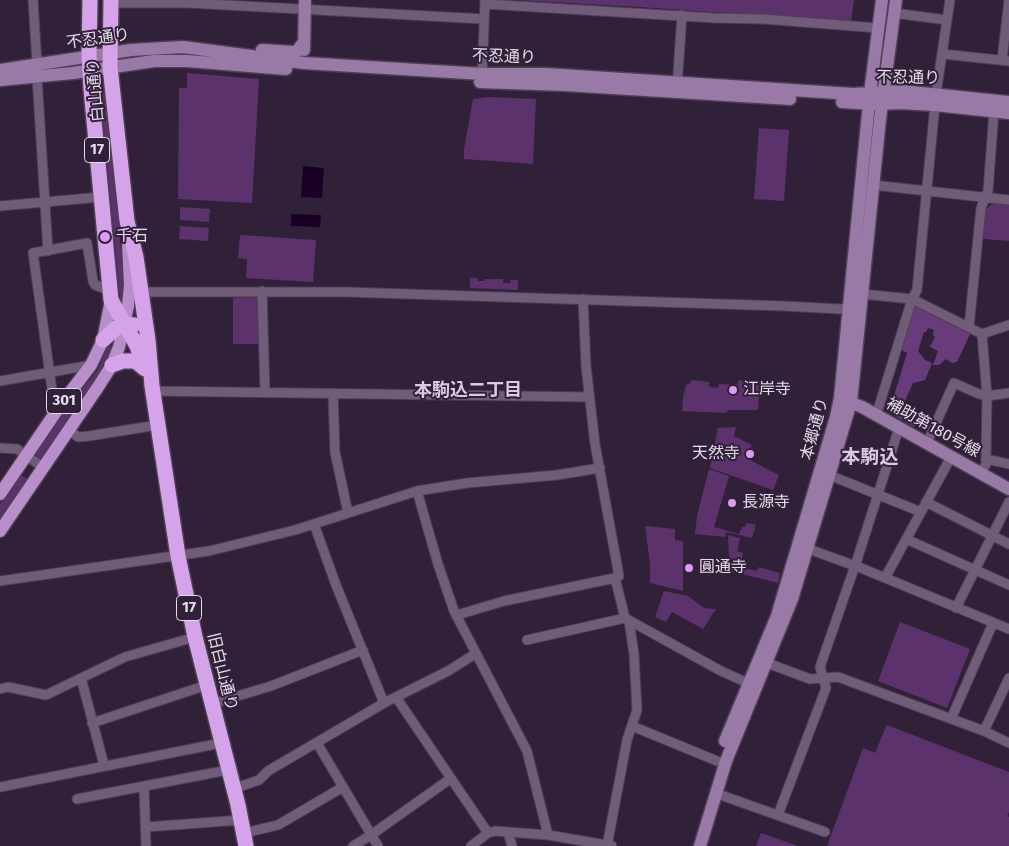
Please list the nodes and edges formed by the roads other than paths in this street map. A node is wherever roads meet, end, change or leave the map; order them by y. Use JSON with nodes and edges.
{"nodes":[{"id":1,"x":33,"y":0,"type":"edge"},
{"id":2,"x":90,"y":0,"type":"edge"},
{"id":3,"x":882,"y":0,"type":"edge"},
{"id":4,"x":896,"y":0,"type":"edge"},
{"id":5,"x":950,"y":0,"type":"edge"},
{"id":6,"x":1009,"y":0,"type":"edge"},
{"id":7,"x":111,"y":2,"type":"edge"},
{"id":8,"x":485,"y":2,"type":"edge"},
{"id":9,"x":305,"y":5,"type":"edge"},
{"id":10,"x":894,"y":13,"type":"junction"},
{"id":11,"x":682,"y":15,"type":"junction"},
{"id":12,"x":484,"y":19,"type":"junction"},
{"id":13,"x":947,"y":20,"type":"junction"},
{"id":14,"x":878,"y":28,"type":"junction"},
{"id":15,"x":304,"y":42,"type":"junction"},
{"id":16,"x":197,"y":49,"type":"junction"},
{"id":17,"x":942,"y":54,"type":"junction"},
{"id":18,"x":110,"y":60,"type":"junction"},
{"id":19,"x":1006,"y":61,"type":"edge"},
{"id":20,"x":89,"y":63,"type":"junction"},
{"id":21,"x":37,"y":64,"type":"junction"},
{"id":22,"x":304,"y":67,"type":"junction"},
{"id":23,"x":0,"y":70,"type":"edge"},
{"id":24,"x":37,"y":77,"type":"junction"},
{"id":25,"x":482,"y":78,"type":"junction"},
{"id":26,"x":0,"y":80,"type":"edge"},
{"id":27,"x":677,"y":87,"type":"junction"},
{"id":28,"x":884,"y":91,"type":"junction"},
{"id":29,"x":874,"y":100,"type":"junction"},
{"id":30,"x":935,"y":100,"type":"junction"},
{"id":31,"x":1009,"y":102,"type":"edge"},
{"id":32,"x":994,"y":111,"type":"junction"},
{"id":33,"x":1009,"y":113,"type":"edge"},
{"id":34,"x":873,"y":185,"type":"junction"},
{"id":35,"x":926,"y":190,"type":"junction"},
{"id":36,"x":101,"y":197,"type":"junction"},
{"id":37,"x":985,"y":197,"type":"junction"},
{"id":38,"x":1009,"y":200,"type":"edge"},
{"id":39,"x":46,"y":202,"type":"junction"},
{"id":40,"x":0,"y":206,"type":"edge"},
{"id":41,"x":127,"y":221,"type":"junction"},
{"id":42,"x":48,"y":251,"type":"junction"},
{"id":43,"x":262,"y":291,"type":"junction"},
{"id":44,"x":141,"y":292,"type":"junction"},
{"id":45,"x":862,"y":294,"type":"junction"},
{"id":46,"x":111,"y":296,"type":"junction"},
{"id":47,"x":583,"y":299,"type":"junction"},
{"id":48,"x":912,"y":300,"type":"junction"},
{"id":49,"x":850,"y":308,"type":"junction"},
{"id":50,"x":125,"y":324,"type":"junction"},
{"id":51,"x":1009,"y":325,"type":"edge"},
{"id":52,"x":969,"y":327,"type":"junction"},
{"id":53,"x":982,"y":334,"type":"junction"},
{"id":54,"x":147,"y":336,"type":"junction"},
{"id":55,"x":103,"y":340,"type":"junction"},
{"id":56,"x":91,"y":365,"type":"junction"},
{"id":57,"x":112,"y":365,"type":"junction"},
{"id":58,"x":145,"y":370,"type":"junction"},
{"id":59,"x":49,"y":372,"type":"junction"},
{"id":60,"x":0,"y":380,"type":"edge"},
{"id":61,"x":152,"y":388,"type":"junction"},
{"id":62,"x":265,"y":392,"type":"junction"},
{"id":63,"x":1009,"y":393,"type":"edge"},
{"id":64,"x":333,"y":394,"type":"junction"},
{"id":65,"x":987,"y":396,"type":"junction"},
{"id":66,"x":589,"y":397,"type":"junction"},
{"id":67,"x":845,"y":400,"type":"junction"},
{"id":68,"x":62,"y":403,"type":"junction"},
{"id":69,"x":876,"y":416,"type":"junction"},
{"id":70,"x":158,"y":425,"type":"junction"},
{"id":71,"x":899,"y":428,"type":"junction"},
{"id":72,"x":69,"y":430,"type":"junction"},
{"id":73,"x":928,"y":443,"type":"junction"},
{"id":74,"x":0,"y":448,"type":"edge"},
{"id":75,"x":26,"y":456,"type":"junction"},
{"id":76,"x":951,"y":457,"type":"junction"},
{"id":77,"x":986,"y":459,"type":"junction"},
{"id":78,"x":1009,"y":464,"type":"edge"},
{"id":79,"x":44,"y":468,"type":"junction"},
{"id":80,"x":600,"y":468,"type":"junction"},
{"id":81,"x":981,"y":473,"type":"junction"},
{"id":82,"x":829,"y":475,"type":"junction"},
{"id":83,"x":1009,"y":489,"type":"edge"},
{"id":84,"x":417,"y":491,"type":"junction"},
{"id":85,"x":0,"y":494,"type":"edge"},
{"id":86,"x":878,"y":494,"type":"junction"},
{"id":87,"x":926,"y":502,"type":"junction"},
{"id":88,"x":1009,"y":502,"type":"edge"},
{"id":89,"x":921,"y":512,"type":"junction"},
{"id":90,"x":348,"y":513,"type":"junction"},
{"id":91,"x":314,"y":524,"type":"junction"},
{"id":92,"x":0,"y":531,"type":"edge"},
{"id":93,"x":992,"y":535,"type":"junction"},
{"id":94,"x":906,"y":539,"type":"junction"},
{"id":95,"x":1009,"y":544,"type":"edge"},
{"id":96,"x":802,"y":547,"type":"junction"},
{"id":97,"x":178,"y":556,"type":"junction"},
{"id":98,"x":855,"y":566,"type":"junction"},
{"id":99,"x":975,"y":570,"type":"junction"},
{"id":100,"x":615,"y":578,"type":"junction"},
{"id":101,"x":885,"y":578,"type":"junction"},
{"id":102,"x":0,"y":581,"type":"edge"},
{"id":103,"x":1009,"y":585,"type":"edge"},
{"id":104,"x":956,"y":608,"type":"junction"},
{"id":105,"x":457,"y":615,"type":"junction"},
{"id":106,"x":627,"y":619,"type":"junction"},
{"id":107,"x":992,"y":622,"type":"junction"},
{"id":108,"x":1009,"y":629,"type":"edge"},
{"id":109,"x":195,"y":637,"type":"junction"},
{"id":110,"x":527,"y":640,"type":"dead end"},
{"id":111,"x":363,"y":650,"type":"junction"},
{"id":112,"x":475,"y":654,"type":"junction"},
{"id":113,"x":767,"y":663,"type":"junction"},
{"id":114,"x":822,"y":677,"type":"junction"},
{"id":115,"x":81,"y":678,"type":"junction"},
{"id":116,"x":1009,"y":678,"type":"edge"},
{"id":117,"x":207,"y":685,"type":"junction"},
{"id":118,"x":753,"y":685,"type":"junction"},
{"id":119,"x":0,"y":690,"type":"edge"},
{"id":120,"x":396,"y":697,"type":"junction"},
{"id":121,"x":384,"y":703,"type":"junction"},
{"id":122,"x":212,"y":704,"type":"junction"},
{"id":123,"x":951,"y":719,"type":"junction"},
{"id":124,"x":92,"y":723,"type":"junction"},
{"id":125,"x":632,"y":726,"type":"junction"},
{"id":126,"x":984,"y":731,"type":"junction"},
{"id":127,"x":221,"y":743,"type":"junction"},
{"id":128,"x":316,"y":743,"type":"junction"},
{"id":129,"x":1009,"y":743,"type":"edge"},
{"id":130,"x":717,"y":761,"type":"junction"},
{"id":131,"x":104,"y":765,"type":"junction"},
{"id":132,"x":228,"y":770,"type":"junction"},
{"id":133,"x":450,"y":779,"type":"junction"},
{"id":134,"x":144,"y":786,"type":"junction"},
{"id":135,"x":0,"y":787,"type":"edge"},
{"id":136,"x":343,"y":787,"type":"junction"},
{"id":137,"x":233,"y":789,"type":"junction"},
{"id":138,"x":715,"y":793,"type":"junction"},
{"id":139,"x":77,"y":799,"type":"dead end"},
{"id":140,"x":778,"y":816,"type":"junction"},
{"id":141,"x":146,"y":826,"type":"junction"},
{"id":142,"x":508,"y":832,"type":"junction"},
{"id":143,"x":824,"y":832,"type":"dead end"},
{"id":144,"x":244,"y":833,"type":"edge"},
{"id":145,"x":488,"y":833,"type":"junction"},
{"id":146,"x":371,"y":835,"type":"junction"},
{"id":147,"x":548,"y":835,"type":"junction"},
{"id":148,"x":697,"y":844,"type":"edge"},
{"id":149,"x":146,"y":846,"type":"edge"},
{"id":150,"x":352,"y":846,"type":"edge"},
{"id":151,"x":378,"y":846,"type":"edge"},
{"id":152,"x":471,"y":846,"type":"edge"},
{"id":153,"x":512,"y":846,"type":"edge"},
{"id":154,"x":609,"y":846,"type":"edge"}],
"edges":[{"from":1,"to":21,"type":"street"},
{"from":2,"to":20,"type":"highway","name":"白山通り","number":"17"},
{"from":3,"to":14,"type":"main road","name":"本郷通り"},
{"from":4,"to":10,"type":"main road","name":"本郷通り"},
{"from":5,"to":13,"type":"street"},
{"from":6,"to":19,"type":"street"},
{"from":7,"to":9,"type":"street"},
{"from":7,"to":18,"type":"highway","name":"白山通り","number":"17"},
{"from":8,"to":11,"type":"street"},
{"from":8,"to":12,"type":"street"},
{"from":9,"to":12,"type":"street"},
{"from":9,"to":15,"type":"main road"},
{"from":10,"to":13,"type":"street"},
{"from":10,"to":28,"type":"main road","name":"本郷通り"},
{"from":11,"to":14,"type":"street"},
{"from":11,"to":27,"type":"street"},
{"from":12,"to":25,"type":"street"},
{"from":13,"to":17,"type":"street"},
{"from":14,"to":29,"type":"main road","name":"本郷通り"},
{"from":15,"to":16,"type":"main road"},
{"from":15,"to":22,"type":"main road"},
{"from":16,"to":18,"type":"main road","name":"不忍通り"},
{"from":16,"to":22,"type":"main road","name":"不忍通り"},
{"from":17,"to":19,"type":"street"},
{"from":17,"to":30,"type":"street"},
{"from":18,"to":20,"type":"main road","name":"不忍通り"},
{"from":18,"to":22,"type":"main road","name":"不忍通り"},
{"from":18,"to":41,"type":"highway","name":"白山通り","number":"17"},
{"from":20,"to":21,"type":"main road","name":"不忍通り"},
{"from":20,"to":24,"type":"main road","name":"不忍通り"},
{"from":20,"to":36,"type":"highway","name":"白山通り","number":"17"},
{"from":21,"to":23,"type":"main road","name":"不忍通り"},
{"from":22,"to":25,"type":"main road","name":"不忍通り"},
{"from":24,"to":26,"type":"main road","name":"不忍通り"},
{"from":24,"to":39,"type":"street"},
{"from":25,"to":27,"type":"main road","name":"不忍通り"},
{"from":27,"to":29,"type":"main road","name":"不忍通り"},
{"from":28,"to":29,"type":"main road","name":"本郷通り"},
{"from":28,"to":30,"type":"main road","name":"不忍通り"},
{"from":29,"to":30,"type":"main road","name":"不忍通り"},
{"from":29,"to":34,"type":"main road","name":"本郷通り"},
{"from":29,"to":49,"type":"main road","name":"本郷通り"},
{"from":30,"to":31,"type":"main road","name":"不忍通り"},
{"from":30,"to":32,"type":"main road","name":"不忍通り"},
{"from":30,"to":35,"type":"street"},
{"from":32,"to":33,"type":"main road","name":"不忍通り"},
{"from":32,"to":37,"type":"street"},
{"from":34,"to":35,"type":"street"},
{"from":34,"to":45,"type":"main road","name":"本郷通り"},
{"from":35,"to":37,"type":"street"},
{"from":35,"to":48,"type":"street"},
{"from":36,"to":39,"type":"street"},
{"from":36,"to":46,"type":"highway","name":"白山通り","number":"17"},
{"from":37,"to":38,"type":"street"},
{"from":37,"to":52,"type":"street"},
{"from":39,"to":40,"type":"street"},
{"from":39,"to":42,"type":"street"},
{"from":41,"to":44,"type":"highway","number":"17"},
{"from":41,"to":50,"type":"main road","name":"白山通り","number":"301"},
{"from":42,"to":46,"type":"street"},
{"from":42,"to":59,"type":"street"},
{"from":43,"to":44,"type":"street"},
{"from":43,"to":47,"type":"street"},
{"from":43,"to":62,"type":"street"},
{"from":44,"to":54,"type":"highway","number":"17"},
{"from":45,"to":48,"type":"street"},
{"from":45,"to":49,"type":"street"},
{"from":45,"to":67,"type":"main road","name":"本郷通り"},
{"from":46,"to":50,"type":"highway","number":"17"},
{"from":46,"to":55,"type":"main road","name":"白山通り","number":"301"},
{"from":47,"to":49,"type":"street"},
{"from":47,"to":66,"type":"street"},
{"from":48,"to":52,"type":"street"},
{"from":48,"to":69,"type":"street"},
{"from":49,"to":67,"type":"main road","name":"本郷通り"},
{"from":50,"to":54,"type":"highway"},
{"from":50,"to":55,"type":"highway"},
{"from":50,"to":57,"type":"main road","name":"白山通り","number":"301"},
{"from":50,"to":58,"type":"highway","number":"17"},
{"from":51,"to":53,"type":"street"},
{"from":52,"to":53,"type":"street"},
{"from":53,"to":65,"type":"street"},
{"from":54,"to":61,"type":"highway","number":"17"},
{"from":55,"to":56,"type":"main road","name":"白山通り","number":"301"},
{"from":56,"to":59,"type":"street"},
{"from":56,"to":68,"type":"main road","name":"白山通り","number":"301"},
{"from":57,"to":58,"type":"highway"},
{"from":57,"to":72,"type":"main road","name":"白山通り","number":"301"},
{"from":58,"to":61,"type":"highway","number":"17"},
{"from":59,"to":60,"type":"street"},
{"from":59,"to":68,"type":"street"},
{"from":61,"to":62,"type":"street"},
{"from":61,"to":70,"type":"highway","name":"旧白山通り","number":"17"},
{"from":62,"to":64,"type":"street"},
{"from":63,"to":65,"type":"street"},
{"from":64,"to":66,"type":"street"},
{"from":64,"to":90,"type":"street"},
{"from":65,"to":73,"type":"street"},
{"from":65,"to":77,"type":"street"},
{"from":66,"to":80,"type":"street"},
{"from":67,"to":69,"type":"main road","name":"補助第180号線"},
{"from":67,"to":82,"type":"main road","name":"本郷通り"},
{"from":67,"to":96,"type":"main road","name":"本郷通り"},
{"from":68,"to":75,"type":"main road","name":"白山通り","number":"301"},
{"from":69,"to":71,"type":"main road","name":"補助第180号線"},
{"from":70,"to":72,"type":"street"},
{"from":70,"to":97,"type":"highway","name":"旧白山通り","number":"17"},
{"from":71,"to":73,"type":"main road","name":"補助第180号線"},
{"from":71,"to":86,"type":"street"},
{"from":72,"to":79,"type":"main road","name":"白山通り","number":"301"},
{"from":73,"to":76,"type":"main road","name":"補助第180号線"},
{"from":74,"to":75,"type":"street"},
{"from":75,"to":79,"type":"street"},
{"from":75,"to":85,"type":"main road","name":"白山通り","number":"301"},
{"from":76,"to":81,"type":"main road","name":"補助第180号線"},
{"from":76,"to":87,"type":"street"},
{"from":77,"to":78,"type":"street"},
{"from":77,"to":81,"type":"street"},
{"from":79,"to":92,"type":"main road","name":"白山通り","number":"301"},
{"from":80,"to":84,"type":"street"},
{"from":80,"to":100,"type":"street"},
{"from":81,"to":83,"type":"main road","name":"補助第180号線"},
{"from":82,"to":86,"type":"street"},
{"from":82,"to":96,"type":"main road","name":"本郷通り"},
{"from":84,"to":90,"type":"street"},
{"from":84,"to":105,"type":"street"},
{"from":86,"to":89,"type":"street"},
{"from":86,"to":98,"type":"street"},
{"from":87,"to":89,"type":"street"},
{"from":87,"to":93,"type":"street"},
{"from":88,"to":93,"type":"street"},
{"from":89,"to":94,"type":"street"},
{"from":90,"to":91,"type":"street"},
{"from":91,"to":97,"type":"street"},
{"from":91,"to":111,"type":"street"},
{"from":93,"to":95,"type":"street"},
{"from":93,"to":99,"type":"street"},
{"from":94,"to":99,"type":"street"},
{"from":94,"to":101,"type":"street"},
{"from":96,"to":98,"type":"street"},
{"from":96,"to":113,"type":"main road","name":"本郷通り"},
{"from":96,"to":118,"type":"main road","name":"本郷通り"},
{"from":97,"to":102,"type":"street"},
{"from":97,"to":109,"type":"highway","name":"旧白山通り","number":"17"},
{"from":98,"to":101,"type":"street"},
{"from":98,"to":114,"type":"street"},
{"from":99,"to":103,"type":"street"},
{"from":99,"to":104,"type":"street"},
{"from":100,"to":105,"type":"street"},
{"from":100,"to":106,"type":"street"},
{"from":101,"to":104,"type":"street"},
{"from":104,"to":107,"type":"street"},
{"from":105,"to":112,"type":"street"},
{"from":106,"to":110,"type":"street"},
{"from":106,"to":118,"type":"street"},
{"from":106,"to":125,"type":"street"},
{"from":107,"to":108,"type":"street"},
{"from":107,"to":123,"type":"street"},
{"from":109,"to":115,"type":"street"},
{"from":109,"to":117,"type":"highway","name":"旧白山通り","number":"17"},
{"from":111,"to":121,"type":"street"},
{"from":111,"to":122,"type":"street"},
{"from":112,"to":120,"type":"street"},
{"from":112,"to":147,"type":"street"},
{"from":113,"to":114,"type":"street"},
{"from":113,"to":118,"type":"main road","name":"本郷通り"},
{"from":114,"to":123,"type":"street"},
{"from":114,"to":140,"type":"street"},
{"from":115,"to":119,"type":"street"},
{"from":115,"to":124,"type":"street"},
{"from":116,"to":126,"type":"street"},
{"from":117,"to":122,"type":"highway","name":"旧白山通り","number":"17"},
{"from":117,"to":124,"type":"street"},
{"from":118,"to":130,"type":"main road","name":"本郷通り"},
{"from":118,"to":138,"type":"main road","name":"本郷通り"},
{"from":120,"to":121,"type":"street"},
{"from":120,"to":133,"type":"street"},
{"from":121,"to":128,"type":"street"},
{"from":122,"to":127,"type":"highway","name":"旧白山通り","number":"17"},
{"from":123,"to":126,"type":"street"},
{"from":124,"to":131,"type":"street"},
{"from":125,"to":130,"type":"street"},
{"from":125,"to":154,"type":"street"},
{"from":126,"to":129,"type":"street"},
{"from":127,"to":131,"type":"street"},
{"from":127,"to":132,"type":"highway","name":"旧白山通り","number":"17"},
{"from":128,"to":136,"type":"street"},
{"from":128,"to":137,"type":"street"},
{"from":130,"to":148,"type":"main road","name":"本郷通り"},
{"from":131,"to":135,"type":"street"},
{"from":132,"to":134,"type":"street"},
{"from":132,"to":137,"type":"highway","name":"旧白山通り","number":"17"},
{"from":133,"to":145,"type":"street"},
{"from":133,"to":146,"type":"street"},
{"from":134,"to":139,"type":"street"},
{"from":134,"to":141,"type":"street"},
{"from":136,"to":144,"type":"street"},
{"from":136,"to":146,"type":"street"},
{"from":137,"to":144,"type":"highway","name":"旧白山通り","number":"17"},
{"from":138,"to":140,"type":"street"},
{"from":138,"to":148,"type":"main road","name":"本郷通り"},
{"from":140,"to":143,"type":"street"},
{"from":141,"to":144,"type":"street"},
{"from":141,"to":149,"type":"street"},
{"from":142,"to":145,"type":"street"},
{"from":142,"to":147,"type":"street"},
{"from":142,"to":153,"type":"street"},
{"from":145,"to":152,"type":"street"},
{"from":146,"to":150,"type":"street"},
{"from":146,"to":151,"type":"street"},
{"from":147,"to":154,"type":"street"}]}
